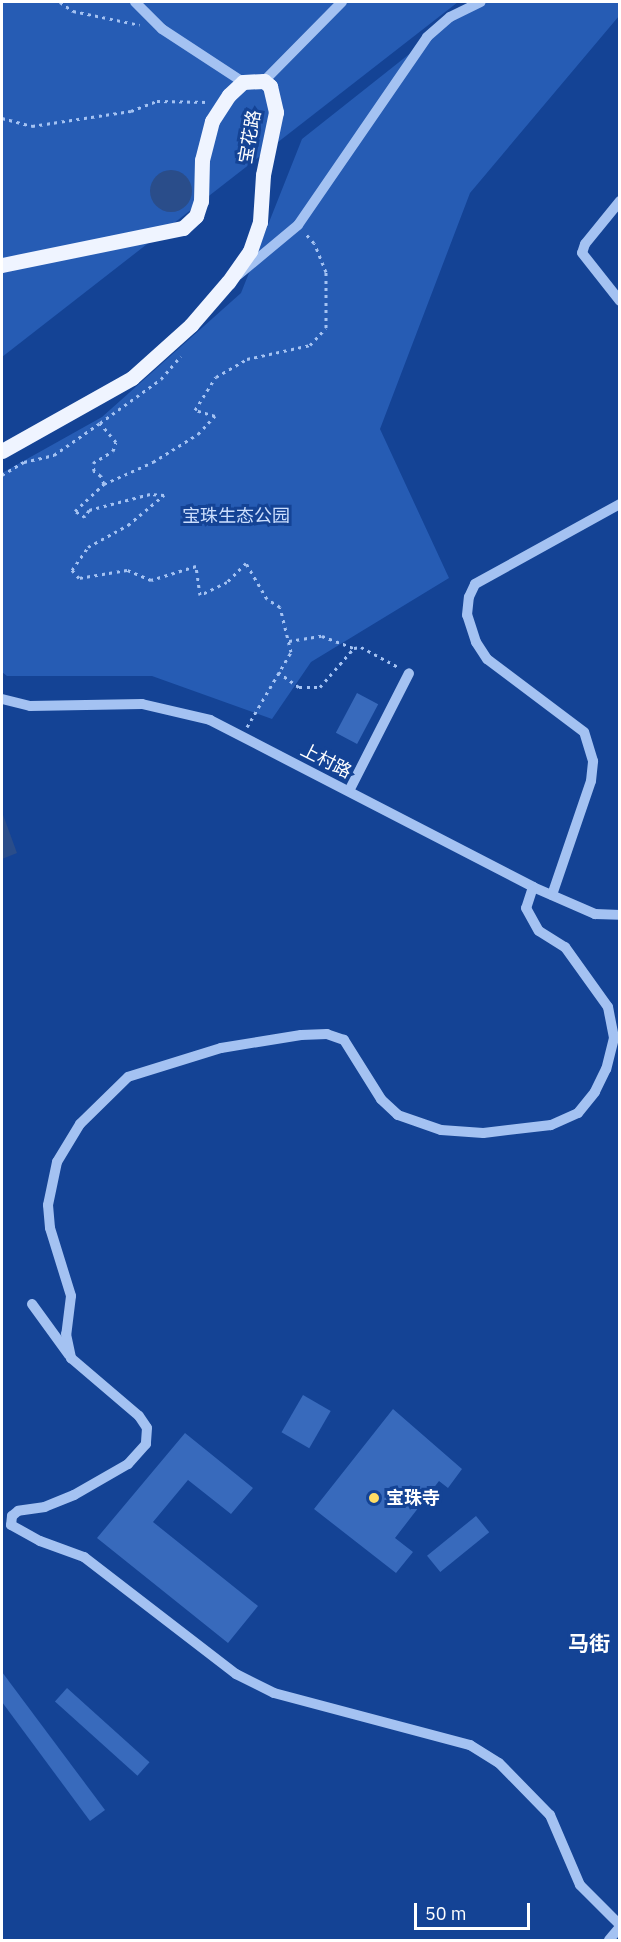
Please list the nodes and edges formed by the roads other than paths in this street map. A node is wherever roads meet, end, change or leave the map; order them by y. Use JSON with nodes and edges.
{"nodes":[{"id":1,"x":135,"y":2,"type":"edge"},
{"id":2,"x":342,"y":2,"type":"edge"},
{"id":3,"x":481,"y":2,"type":"edge"},
{"id":4,"x":264,"y":81,"type":"junction"},
{"id":5,"x":243,"y":82,"type":"junction"},
{"id":6,"x":620,"y":201,"type":"edge"},
{"id":7,"x":2,"y":265,"type":"edge"},
{"id":8,"x":228,"y":282,"type":"junction"},
{"id":9,"x":620,"y":301,"type":"edge"},
{"id":10,"x":2,"y":451,"type":"edge"},
{"id":11,"x":620,"y":504,"type":"edge"},
{"id":12,"x":409,"y":673,"type":"road end"},
{"id":13,"x":2,"y":699,"type":"edge"},
{"id":14,"x":349,"y":791,"type":"junction"},
{"id":15,"x":533,"y":887,"type":"junction"},
{"id":16,"x":552,"y":895,"type":"junction"},
{"id":17,"x":620,"y":915,"type":"edge"},
{"id":18,"x":32,"y":1304,"type":"dead end"},
{"id":19,"x":71,"y":1358,"type":"junction"},
{"id":20,"x":620,"y":1926,"type":"edge"},
{"id":21,"x":609,"y":1941,"type":"edge"}],
"edges":[{"from":1,"to":5,"type":"street"},
{"from":2,"to":4,"type":"street"},
{"from":3,"to":8,"type":"street"},
{"from":4,"to":5,"type":"main road","name":"宝花路"},
{"from":4,"to":8,"type":"main road","name":"宝花路"},
{"from":5,"to":7,"type":"main road","name":"宝花路"},
{"from":6,"to":9,"type":"street"},
{"from":8,"to":10,"type":"main road","name":"宝花路"},
{"from":11,"to":16,"type":"street"},
{"from":12,"to":14,"type":"street"},
{"from":13,"to":14,"type":"street","name":"上村路"},
{"from":14,"to":15,"type":"street","name":"上村路"},
{"from":15,"to":16,"type":"street","name":"上村路"},
{"from":15,"to":19,"type":"street"},
{"from":16,"to":17,"type":"street","name":"上村路"},
{"from":18,"to":19,"type":"street"},
{"from":19,"to":20,"type":"street"},
{"from":20,"to":21,"type":"street"}]}
